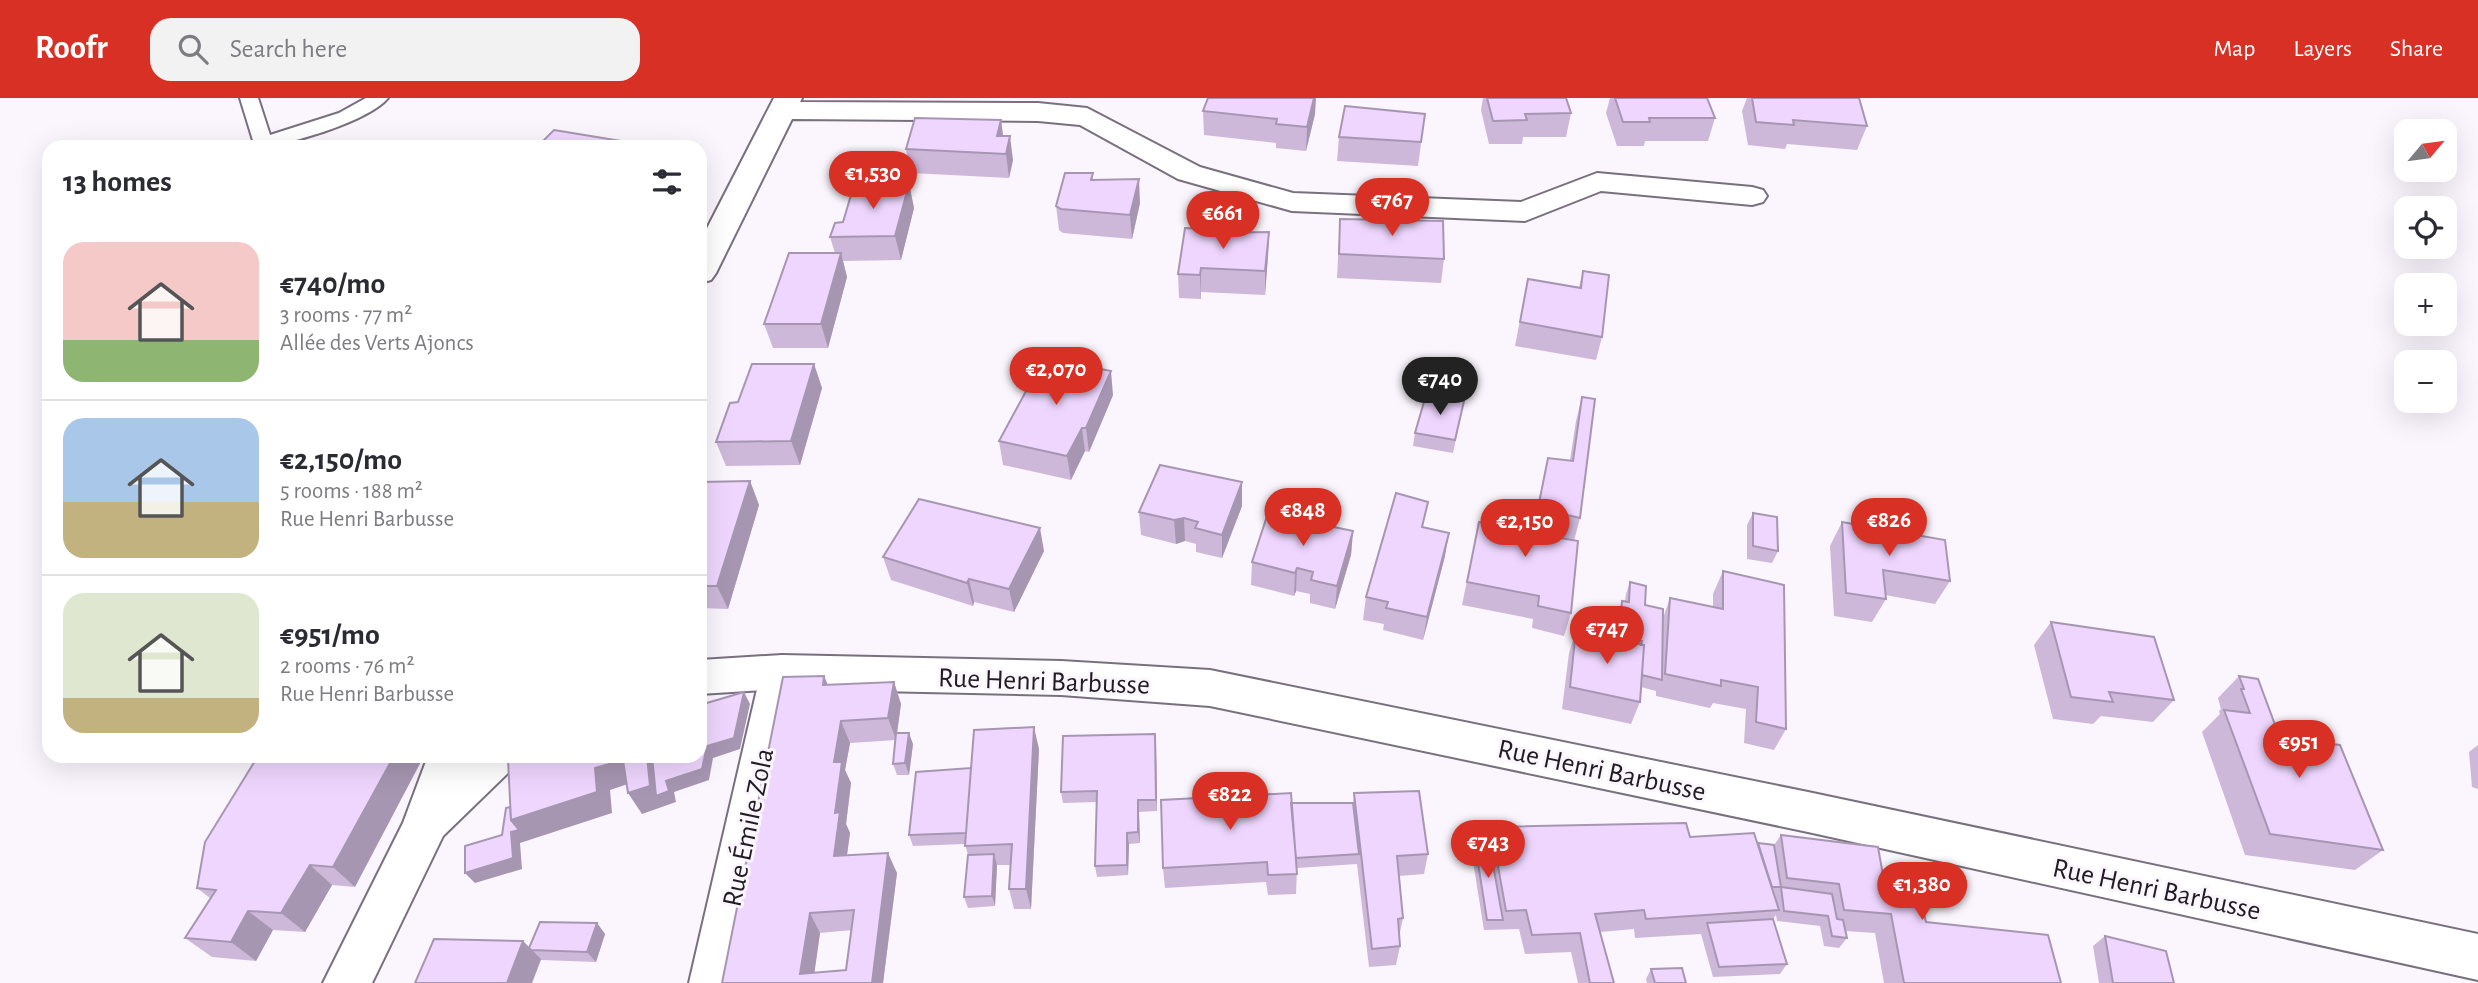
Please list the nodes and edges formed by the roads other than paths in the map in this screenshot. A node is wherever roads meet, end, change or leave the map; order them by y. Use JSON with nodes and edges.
{"nodes":[{"id":1,"x":249,"y":98,"type":"edge"},
{"id":2,"x":379,"y":98,"type":"edge"},
{"id":3,"x":785,"y":104,"type":"edge"},
{"id":4,"x":262,"y":140,"type":"edge"},
{"id":5,"x":278,"y":140,"type":"edge"},
{"id":6,"x":1752,"y":196,"type":"dead end"},
{"id":7,"x":707,"y":258,"type":"edge"},
{"id":8,"x":782,"y":672,"type":"junction"},
{"id":9,"x":707,"y":674,"type":"edge"},
{"id":10,"x":448,"y":763,"type":"edge"},
{"id":11,"x":490,"y":763,"type":"edge"},
{"id":12,"x":424,"y":829,"type":"junction"},
{"id":13,"x":2478,"y":957,"type":"edge"},
{"id":14,"x":347,"y":983,"type":"edge"},
{"id":15,"x":713,"y":983,"type":"edge"}],
"edges":[{"from":1,"to":4,"type":"lane"},
{"from":2,"to":5,"type":"lane"},
{"from":3,"to":6,"type":"street"},
{"from":3,"to":7,"type":"street"},
{"from":8,"to":9,"type":"street","name":"Rue Henri Barbusse"},
{"from":8,"to":13,"type":"street","name":"Rue Henri Barbusse"},
{"from":8,"to":15,"type":"street","name":"Rue Émile Zola"},
{"from":10,"to":12,"type":"street"},
{"from":11,"to":12,"type":"street"},
{"from":12,"to":14,"type":"street"}]}
